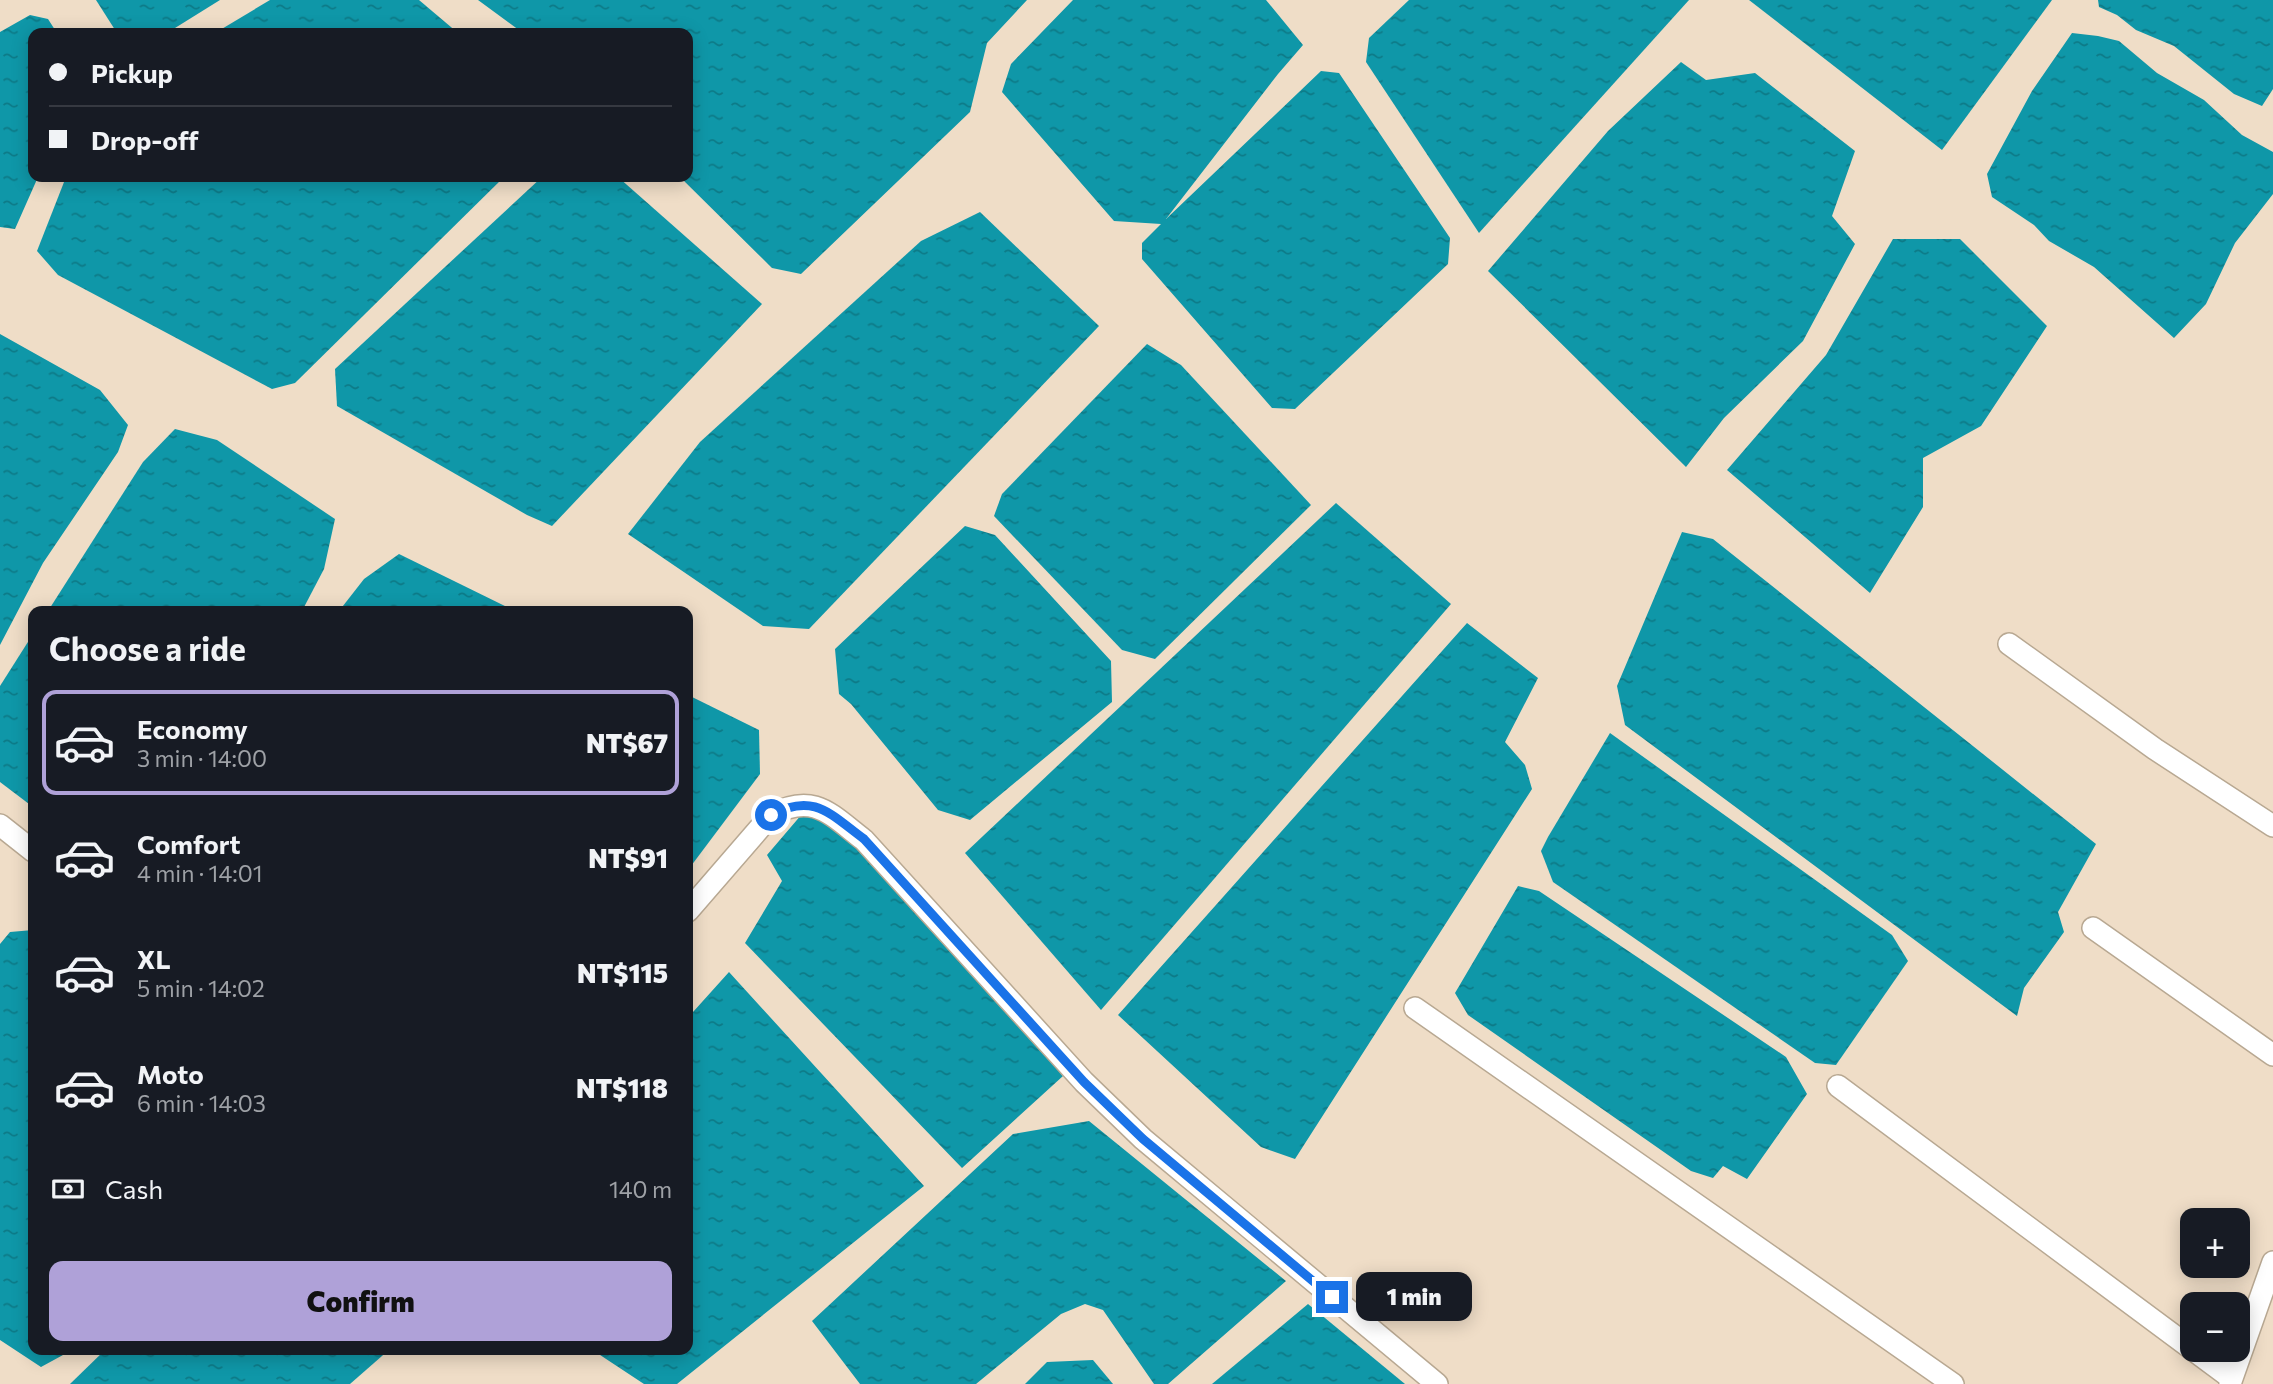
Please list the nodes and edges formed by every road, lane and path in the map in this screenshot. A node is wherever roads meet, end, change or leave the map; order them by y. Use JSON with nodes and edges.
{"nodes":[{"id":1,"x":2009,"y":644,"type":"dead end"},
{"id":2,"x":0,"y":825,"type":"edge"},
{"id":3,"x":2273,"y":826,"type":"edge"},
{"id":4,"x":28,"y":847,"type":"edge"},
{"id":5,"x":693,"y":905,"type":"edge"},
{"id":6,"x":2093,"y":928,"type":"dead end"},
{"id":7,"x":1415,"y":1008,"type":"dead end"},
{"id":8,"x":2273,"y":1055,"type":"edge"},
{"id":9,"x":1838,"y":1086,"type":"dead end"},
{"id":10,"x":2273,"y":1262,"type":"edge"},
{"id":11,"x":2231,"y":1381,"type":"edge"},
{"id":12,"x":1437,"y":1384,"type":"edge"},
{"id":13,"x":1953,"y":1384,"type":"edge"}],
"edges":[{"from":1,"to":3,"type":"lane"},
{"from":2,"to":4,"type":"lane"},
{"from":5,"to":12,"type":"lane"},
{"from":6,"to":8,"type":"lane"},
{"from":7,"to":13,"type":"lane"},
{"from":9,"to":11,"type":"lane"},
{"from":10,"to":11,"type":"lane"}]}
